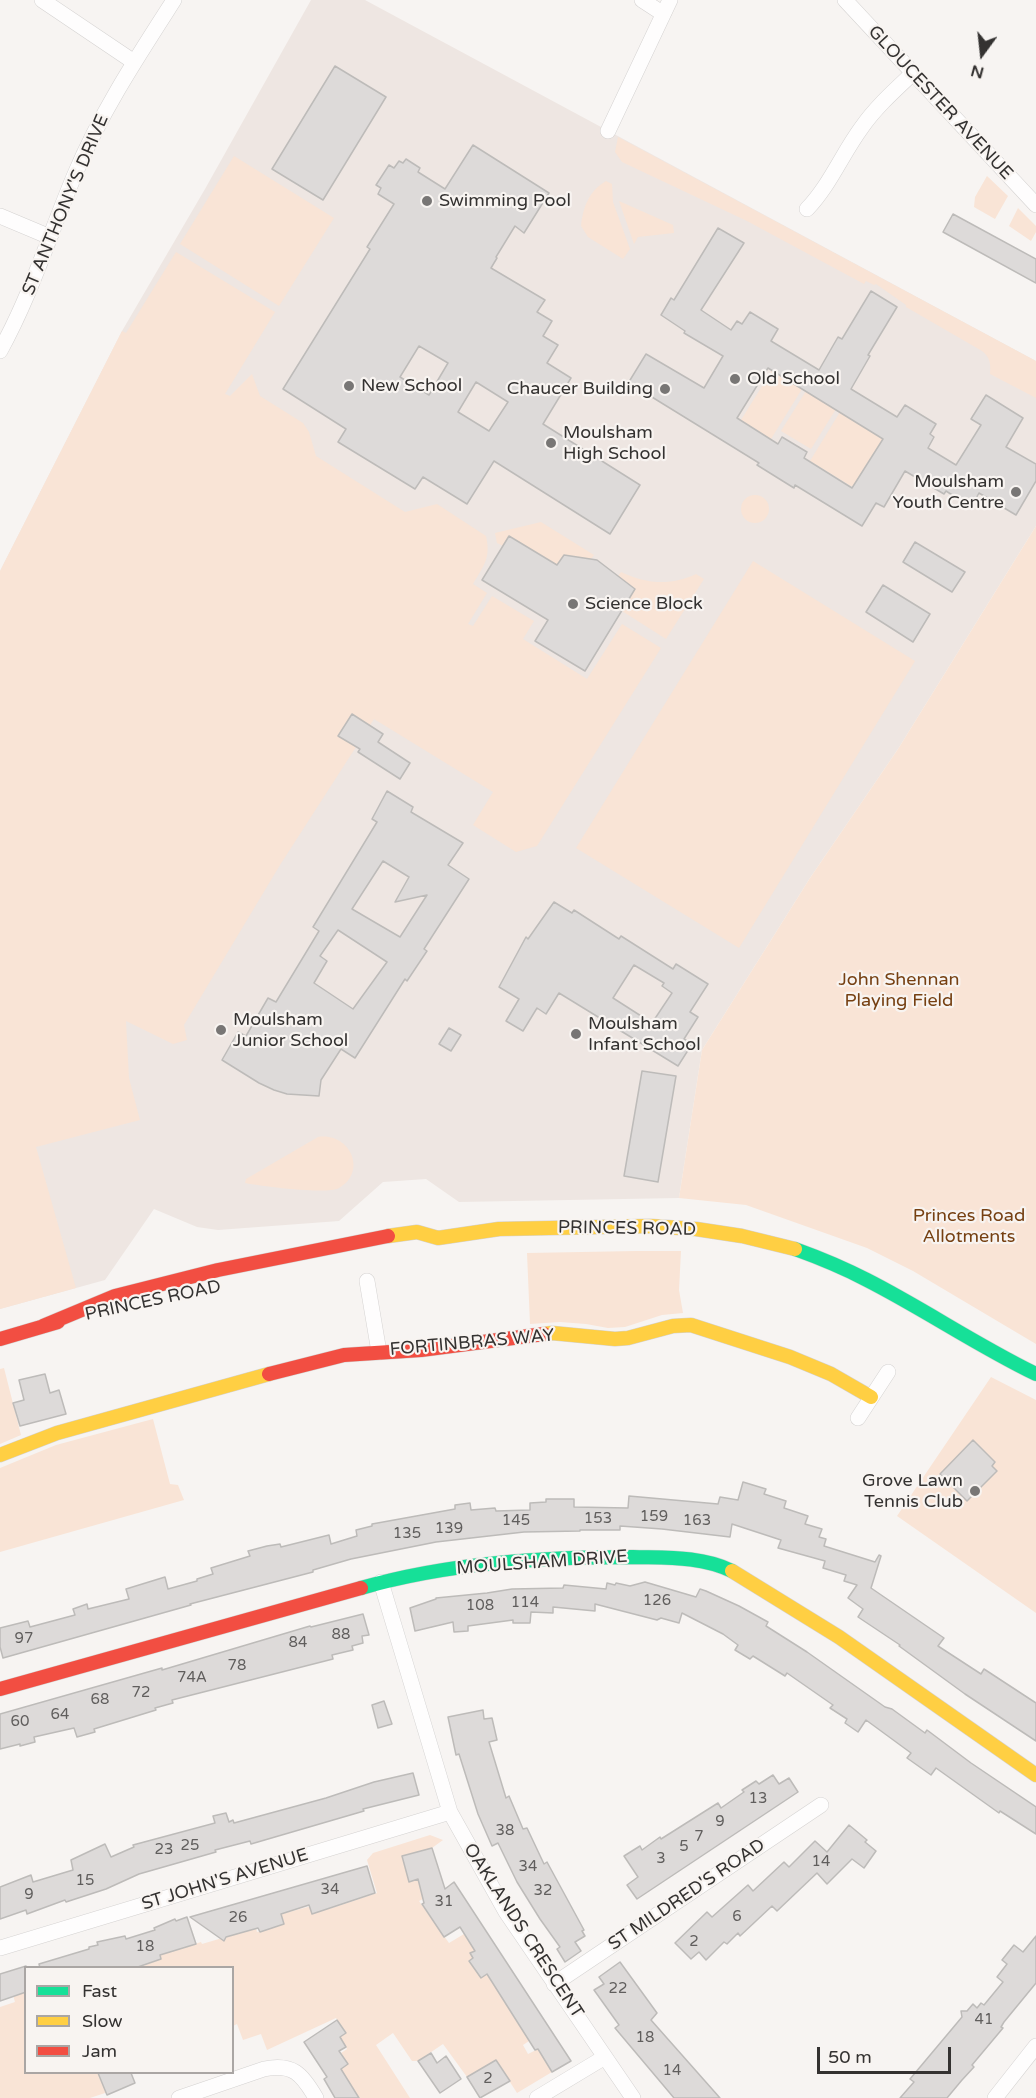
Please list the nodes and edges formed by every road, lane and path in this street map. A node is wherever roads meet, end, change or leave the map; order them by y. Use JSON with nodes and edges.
{"nodes":[{"id":1,"x":42,"y":0,"type":"edge"},
{"id":2,"x":174,"y":0,"type":"edge"},
{"id":3,"x":642,"y":0,"type":"edge"},
{"id":4,"x":845,"y":0,"type":"edge"},
{"id":5,"x":666,"y":6,"type":"edge"},
{"id":6,"x":134,"y":62,"type":"junction"},
{"id":7,"x":913,"y":73,"type":"junction"},
{"id":8,"x":608,"y":131,"type":"dead end"},
{"id":9,"x":1036,"y":205,"type":"edge"},
{"id":10,"x":807,"y":209,"type":"dead end"},
{"id":11,"x":0,"y":216,"type":"edge"},
{"id":12,"x":50,"y":237,"type":"junction"},
{"id":13,"x":0,"y":351,"type":"edge"},
{"id":14,"x":438,"y":1238,"type":"junction"},
{"id":15,"x":419,"y":1246,"type":"dead end"},
{"id":16,"x":367,"y":1281,"type":"dead end"},
{"id":17,"x":158,"y":1299,"type":"dead end"},
{"id":18,"x":43,"y":1326,"type":"junction"},
{"id":19,"x":0,"y":1339,"type":"edge"},
{"id":20,"x":379,"y":1352,"type":"junction"},
{"id":21,"x":888,"y":1372,"type":"dead end"},
{"id":22,"x":1036,"y":1374,"type":"edge"},
{"id":23,"x":871,"y":1397,"type":"junction"},
{"id":24,"x":858,"y":1418,"type":"dead end"},
{"id":25,"x":0,"y":1455,"type":"edge"},
{"id":26,"x":381,"y":1582,"type":"junction"},
{"id":27,"x":0,"y":1689,"type":"edge"},
{"id":28,"x":1036,"y":1775,"type":"edge"},
{"id":29,"x":821,"y":1805,"type":"dead end"},
{"id":30,"x":450,"y":1812,"type":"junction"},
{"id":31,"x":0,"y":1948,"type":"edge"},
{"id":32,"x":554,"y":1984,"type":"junction"},
{"id":33,"x":1036,"y":2046,"type":"edge"},
{"id":34,"x":605,"y":2057,"type":"junction"},
{"id":35,"x":178,"y":2098,"type":"edge"},
{"id":36,"x":316,"y":2098,"type":"edge"},
{"id":37,"x":537,"y":2098,"type":"edge"},
{"id":38,"x":633,"y":2098,"type":"edge"},
{"id":39,"x":995,"y":2098,"type":"edge"}],
"edges":[{"from":1,"to":6,"type":"street"},
{"from":2,"to":6,"type":"street","name":"ST ANTHONY'S DRIVE"},
{"from":3,"to":5,"type":"street"},
{"from":4,"to":7,"type":"street","name":"GLOUCESTER AVENUE"},
{"from":5,"to":8,"type":"street"},
{"from":6,"to":12,"type":"street","name":"ST ANTHONY'S DRIVE"},
{"from":7,"to":9,"type":"street","name":"GLOUCESTER AVENUE"},
{"from":7,"to":10,"type":"street"},
{"from":11,"to":12,"type":"street"},
{"from":12,"to":13,"type":"street","name":"ST ANTHONY'S DRIVE"},
{"from":14,"to":15,"type":"street","name":"PRINCES ROAD"},
{"from":14,"to":18,"type":"street","name":"PRINCES ROAD"},
{"from":14,"to":22,"type":"street","name":"PRINCES ROAD"},
{"from":16,"to":20,"type":"street","name":"FORTINBRAS WAY"},
{"from":17,"to":18,"type":"street","name":"PRINCES ROAD"},
{"from":18,"to":19,"type":"street","name":"PRINCES ROAD"},
{"from":20,"to":23,"type":"street","name":"FORTINBRAS WAY"},
{"from":20,"to":25,"type":"street","name":"FORTINBRAS WAY"},
{"from":21,"to":23,"type":"street"},
{"from":23,"to":24,"type":"street"},
{"from":26,"to":27,"type":"street","name":"MOULSHAM DRIVE"},
{"from":26,"to":28,"type":"street","name":"MOULSHAM DRIVE"},
{"from":26,"to":30,"type":"street","name":"OAKLANDS CRESCENT"},
{"from":29,"to":32,"type":"street","name":"ST MILDRED'S ROAD"},
{"from":30,"to":31,"type":"street","name":"ST JOHN'S AVENUE"},
{"from":30,"to":32,"type":"street","name":"OAKLANDS CRESCENT"},
{"from":32,"to":34,"type":"street","name":"OAKLANDS CRESCENT"},
{"from":33,"to":39,"type":"street"},
{"from":34,"to":37,"type":"street"},
{"from":34,"to":38,"type":"street","name":"OAKLANDS CRESCENT"},
{"from":35,"to":36,"type":"street"}]}
